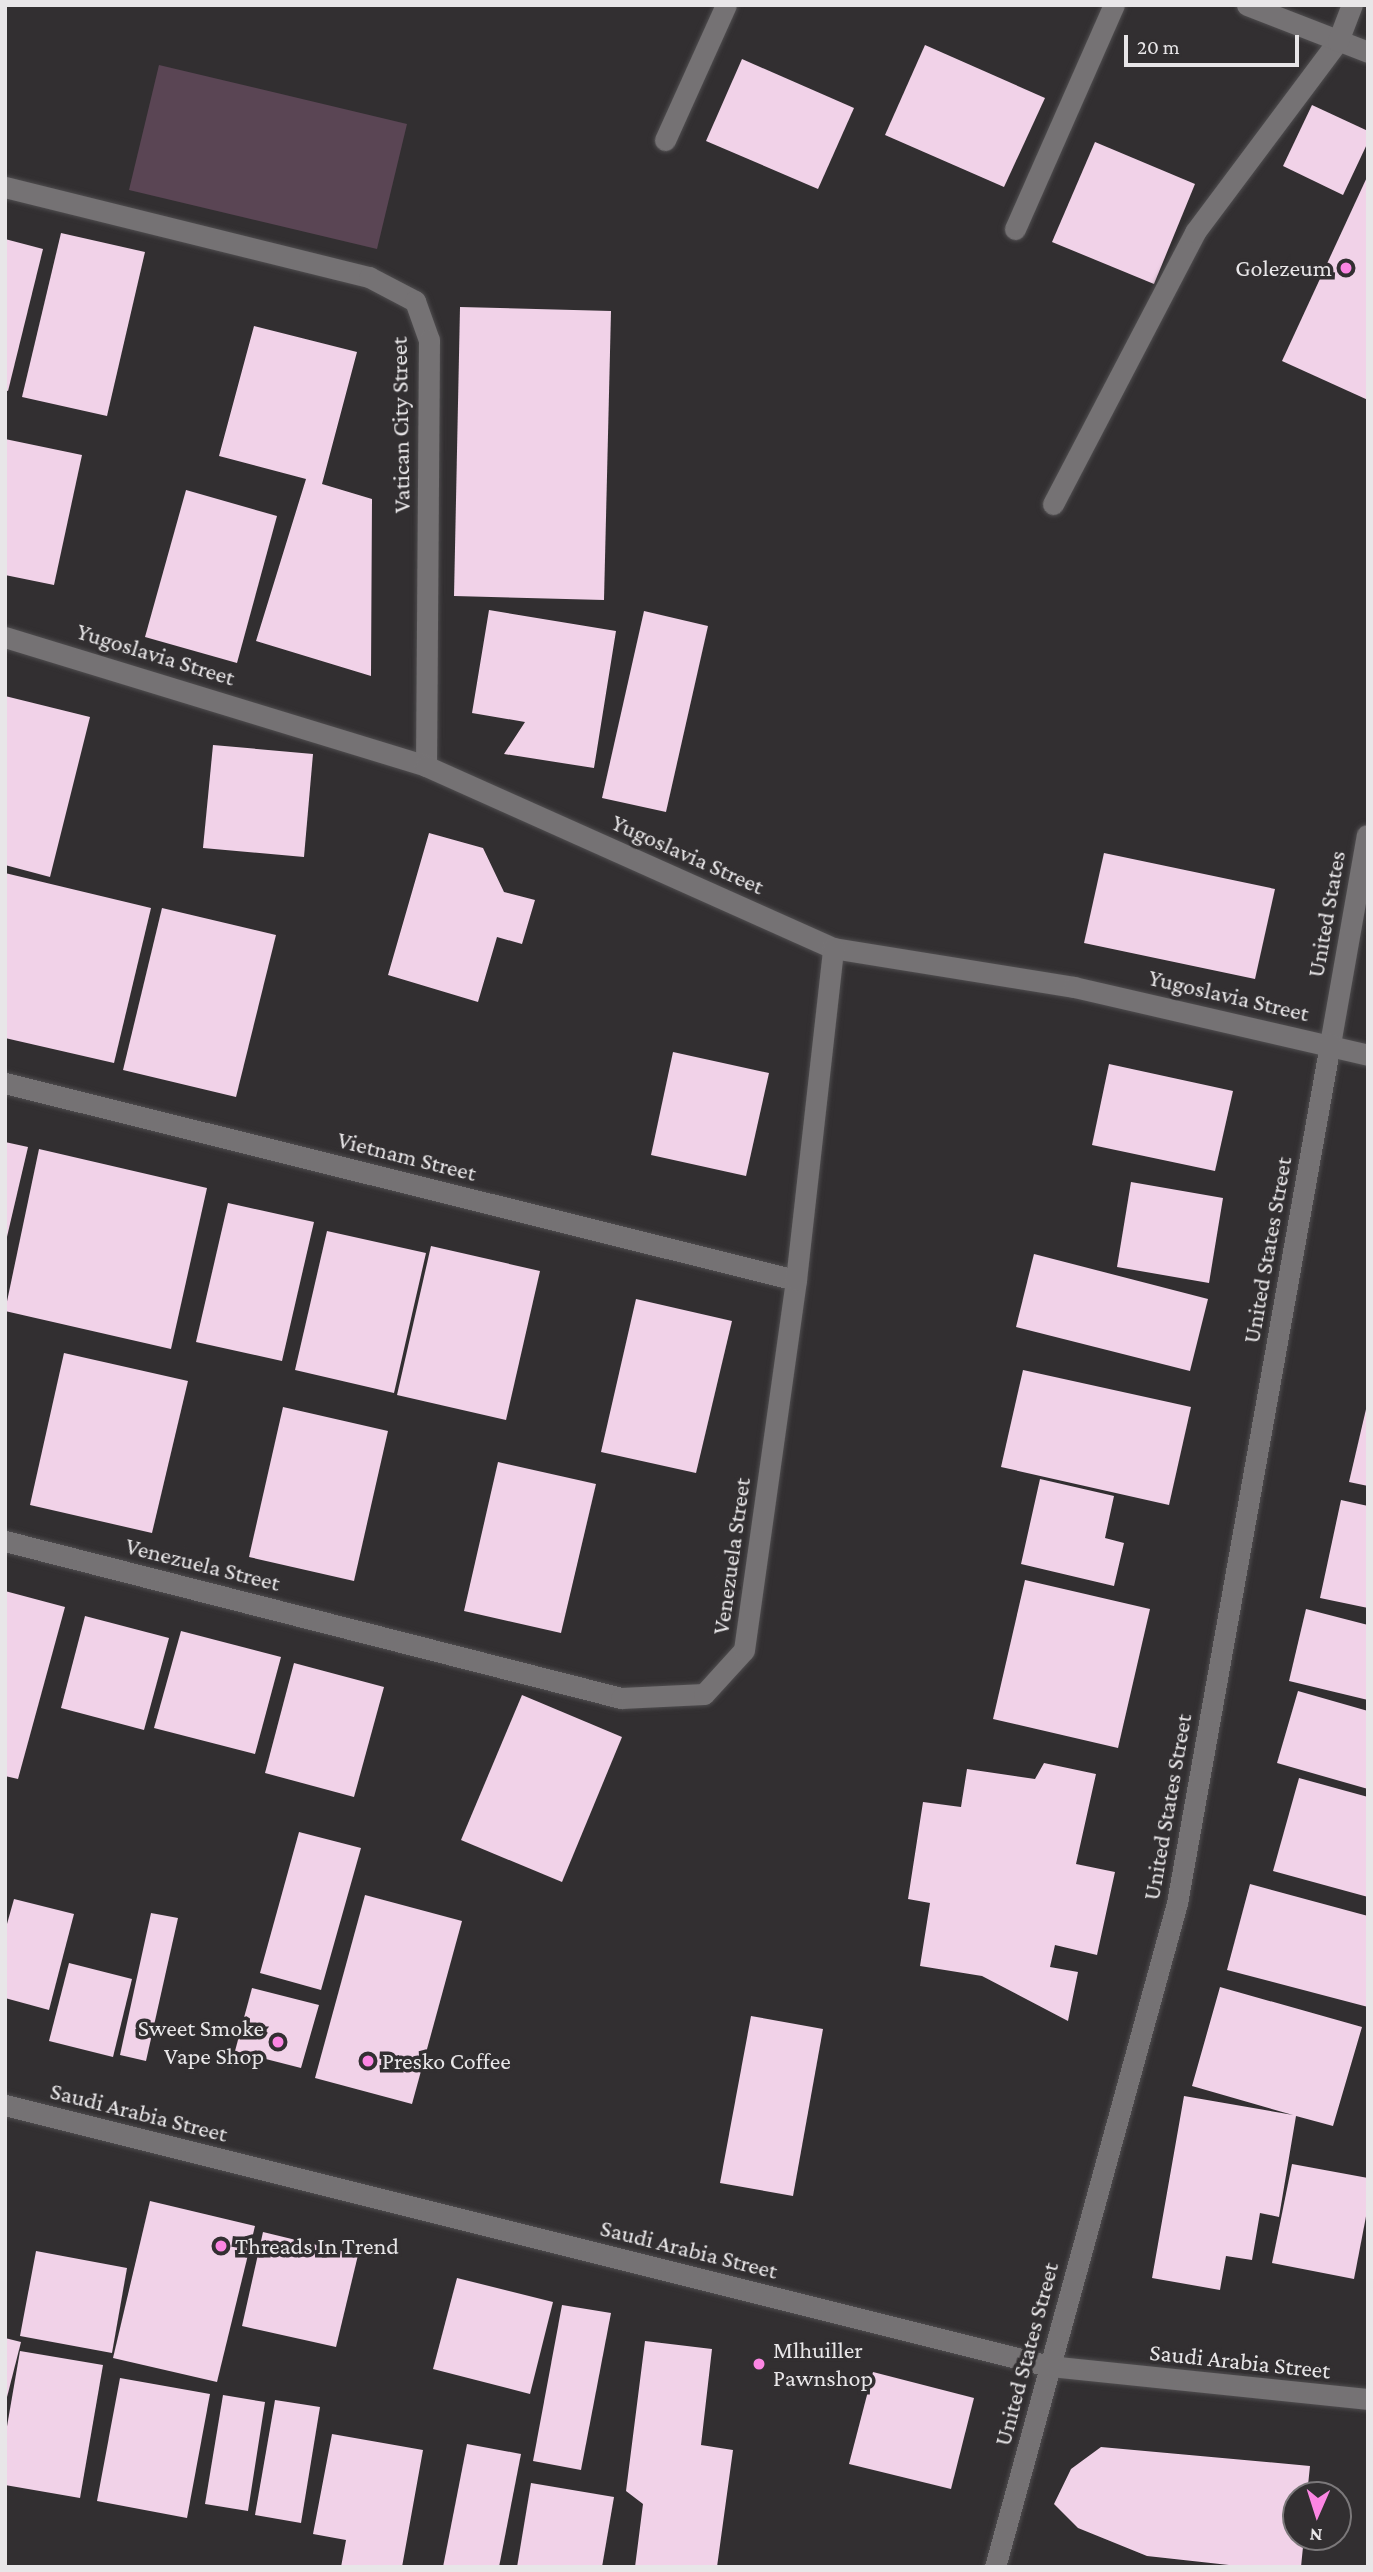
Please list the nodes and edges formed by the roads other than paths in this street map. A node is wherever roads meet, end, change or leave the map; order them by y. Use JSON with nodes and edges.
{"nodes":[{"id":1,"x":726,"y":5,"type":"edge"},
{"id":2,"x":1114,"y":5,"type":"edge"},
{"id":3,"x":1247,"y":5,"type":"edge"},
{"id":4,"x":1352,"y":5,"type":"edge"},
{"id":5,"x":1338,"y":41,"type":"junction"},
{"id":6,"x":1368,"y":52,"type":"edge"},
{"id":7,"x":665,"y":140,"type":"dead end"},
{"id":8,"x":5,"y":187,"type":"edge"},
{"id":9,"x":1015,"y":229,"type":"dead end"},
{"id":10,"x":1053,"y":504,"type":"dead end"},
{"id":11,"x":5,"y":638,"type":"edge"},
{"id":12,"x":426,"y":766,"type":"junction"},
{"id":13,"x":1367,"y":835,"type":"edge"},
{"id":14,"x":833,"y":948,"type":"junction"},
{"id":15,"x":1330,"y":1044,"type":"junction"},
{"id":16,"x":1368,"y":1055,"type":"edge"},
{"id":17,"x":5,"y":1083,"type":"edge"},
{"id":18,"x":796,"y":1280,"type":"junction"},
{"id":19,"x":5,"y":1541,"type":"edge"},
{"id":20,"x":5,"y":2105,"type":"edge"},
{"id":21,"x":1049,"y":2366,"type":"junction"},
{"id":22,"x":1368,"y":2399,"type":"edge"},
{"id":23,"x":995,"y":2567,"type":"edge"}],
"edges":[{"from":1,"to":7,"type":"street"},
{"from":2,"to":9,"type":"street"},
{"from":3,"to":5,"type":"street"},
{"from":4,"to":5,"type":"street"},
{"from":5,"to":6,"type":"street"},
{"from":5,"to":10,"type":"street"},
{"from":8,"to":12,"type":"street","name":"Vatican City Street"},
{"from":11,"to":12,"type":"street","name":"Yugoslavia Street"},
{"from":12,"to":14,"type":"street","name":"Yugoslavia Street"},
{"from":13,"to":15,"type":"street","name":"United States"},
{"from":14,"to":15,"type":"street","name":"Yugoslavia Street"},
{"from":14,"to":18,"type":"street","name":"Venezuela Street"},
{"from":15,"to":16,"type":"street","name":"Yugoslavia Street"},
{"from":15,"to":21,"type":"street","name":"United States Street"},
{"from":17,"to":18,"type":"street","name":"Vietnam Street"},
{"from":18,"to":19,"type":"street","name":"Venezuela Street"},
{"from":20,"to":21,"type":"street","name":"Saudi Arabia Street"},
{"from":21,"to":22,"type":"street","name":"Saudi Arabia Street"},
{"from":21,"to":23,"type":"street","name":"United States Street"}]}
